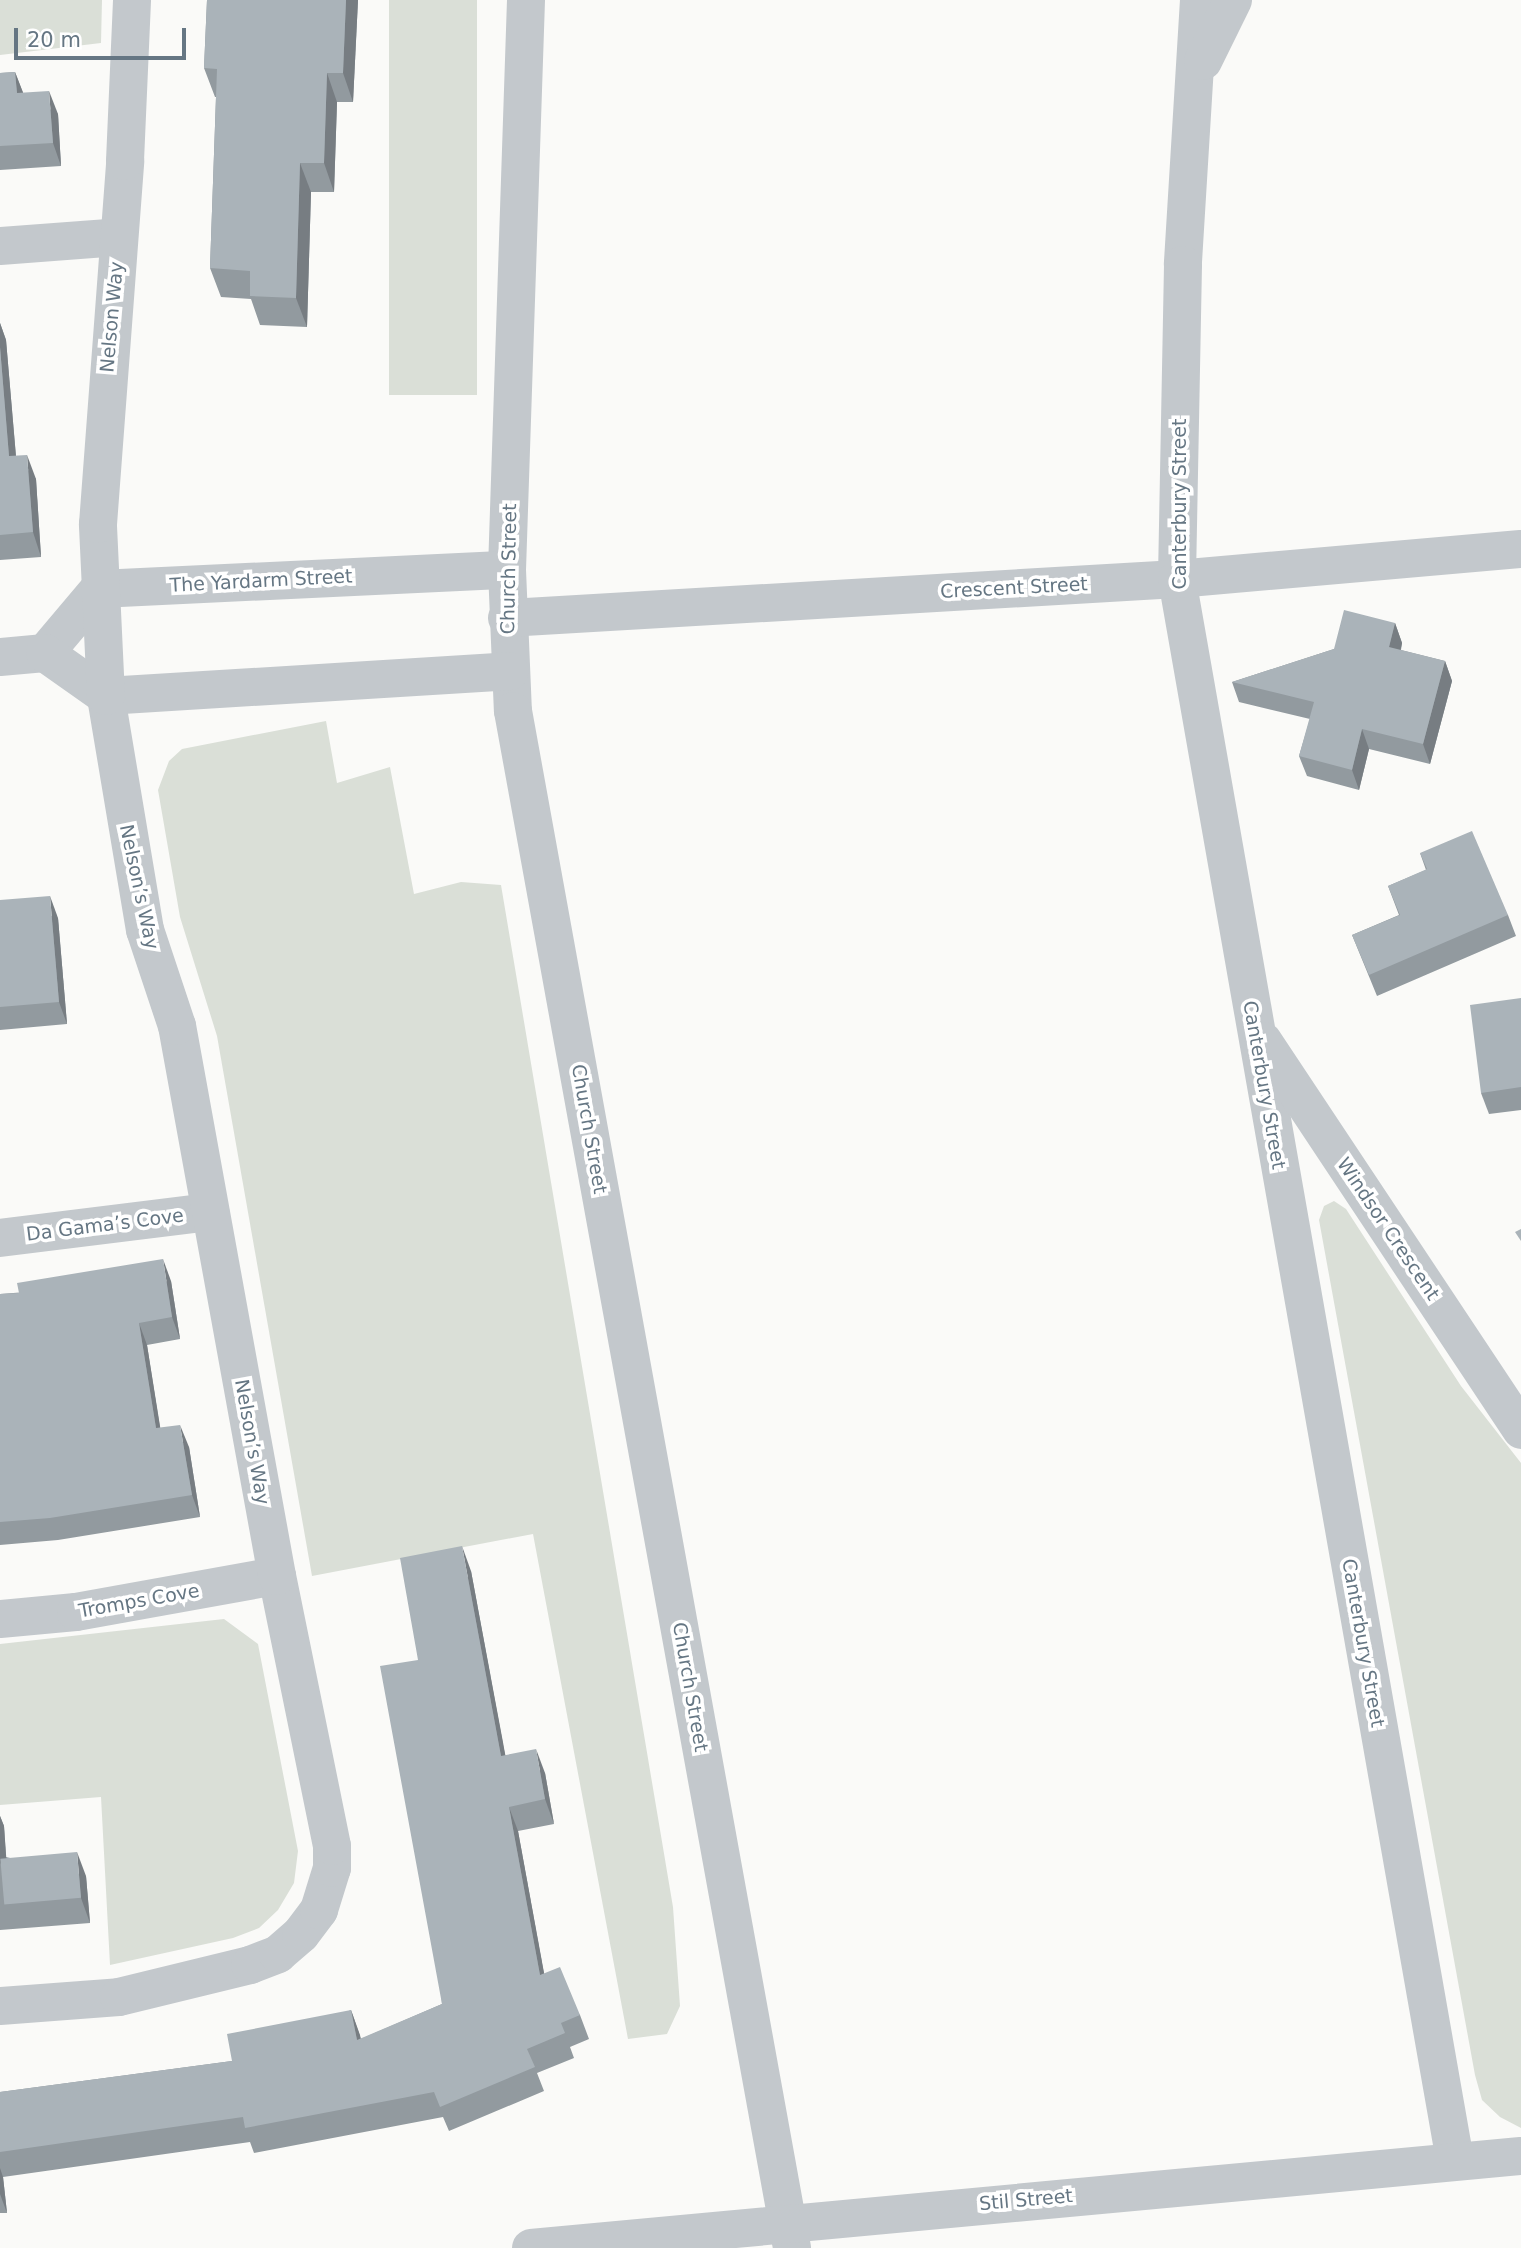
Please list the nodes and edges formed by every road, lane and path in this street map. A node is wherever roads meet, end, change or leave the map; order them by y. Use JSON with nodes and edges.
{"nodes":[{"id":1,"x":132,"y":0,"type":"edge"},
{"id":2,"x":526,"y":0,"type":"edge"},
{"id":3,"x":1199,"y":0,"type":"edge"},
{"id":4,"x":1233,"y":0,"type":"edge"},
{"id":5,"x":1196,"y":73,"type":"junction"},
{"id":6,"x":119,"y":237,"type":"junction"},
{"id":7,"x":0,"y":246,"type":"edge"},
{"id":8,"x":1521,"y":549,"type":"edge"},
{"id":9,"x":507,"y":570,"type":"junction"},
{"id":10,"x":1177,"y":579,"type":"junction"},
{"id":11,"x":99,"y":589,"type":"junction"},
{"id":12,"x":507,"y":618,"type":"junction"},
{"id":13,"x":100,"y":634,"type":"joint"},
{"id":14,"x":44,"y":653,"type":"junction"},
{"id":15,"x":0,"y":657,"type":"edge"},
{"id":16,"x":509,"y":670,"type":"junction"},
{"id":17,"x":106,"y":696,"type":"junction"},
{"id":18,"x":1254,"y":1028,"type":"junction"},
{"id":19,"x":210,"y":1212,"type":"junction"},
{"id":20,"x":0,"y":1238,"type":"edge"},
{"id":21,"x":1521,"y":1430,"type":"edge"},
{"id":22,"x":277,"y":1576,"type":"junction"},
{"id":23,"x":0,"y":1619,"type":"edge"},
{"id":24,"x":0,"y":2006,"type":"edge"},
{"id":25,"x":1521,"y":2156,"type":"edge"},
{"id":26,"x":1455,"y":2161,"type":"junction"},
{"id":27,"x":789,"y":2235,"type":"edge"},
{"id":28,"x":531,"y":2248,"type":"edge"}],
"edges":[{"from":1,"to":6,"type":"street","name":"Nelson Way"},
{"from":2,"to":9,"type":"street","name":"Church Street"},
{"from":3,"to":5,"type":"street","name":"Canterbury Street"},
{"from":4,"to":5,"type":"street"},
{"from":5,"to":10,"type":"street","name":"Canterbury Street"},
{"from":6,"to":7,"type":"street"},
{"from":6,"to":11,"type":"street","name":"Nelson Way"},
{"from":8,"to":10,"type":"street","name":"Crescent Street"},
{"from":9,"to":11,"type":"street","name":"The Yardarm Street"},
{"from":9,"to":12,"type":"street","name":"Church Street"},
{"from":10,"to":12,"type":"street","name":"Crescent Street"},
{"from":10,"to":18,"type":"street","name":"Canterbury Street"},
{"from":11,"to":13,"type":"street","name":"Nelson Way"},
{"from":11,"to":14,"type":"street"},
{"from":12,"to":16,"type":"street","name":"Church Street"},
{"from":13,"to":17,"type":"street","name":"Nelson’s Way"},
{"from":14,"to":15,"type":"street"},
{"from":14,"to":17,"type":"street"},
{"from":16,"to":17,"type":"street"},
{"from":16,"to":27,"type":"street","name":"Church Street"},
{"from":17,"to":19,"type":"street","name":"Nelson’s Way"},
{"from":18,"to":21,"type":"street","name":"Windsor Crescent"},
{"from":18,"to":26,"type":"street","name":"Canterbury Street"},
{"from":19,"to":20,"type":"street","name":"Da Gama’s Cove"},
{"from":19,"to":22,"type":"street","name":"Nelson’s Way"},
{"from":22,"to":23,"type":"street","name":"Tromps Cove"},
{"from":22,"to":24,"type":"street","name":"Nelson’s Way"},
{"from":25,"to":26,"type":"street","name":"Stil Street"},
{"from":26,"to":27,"type":"street","name":"Stil Street"},
{"from":27,"to":28,"type":"street","name":"Stil Street"}]}
